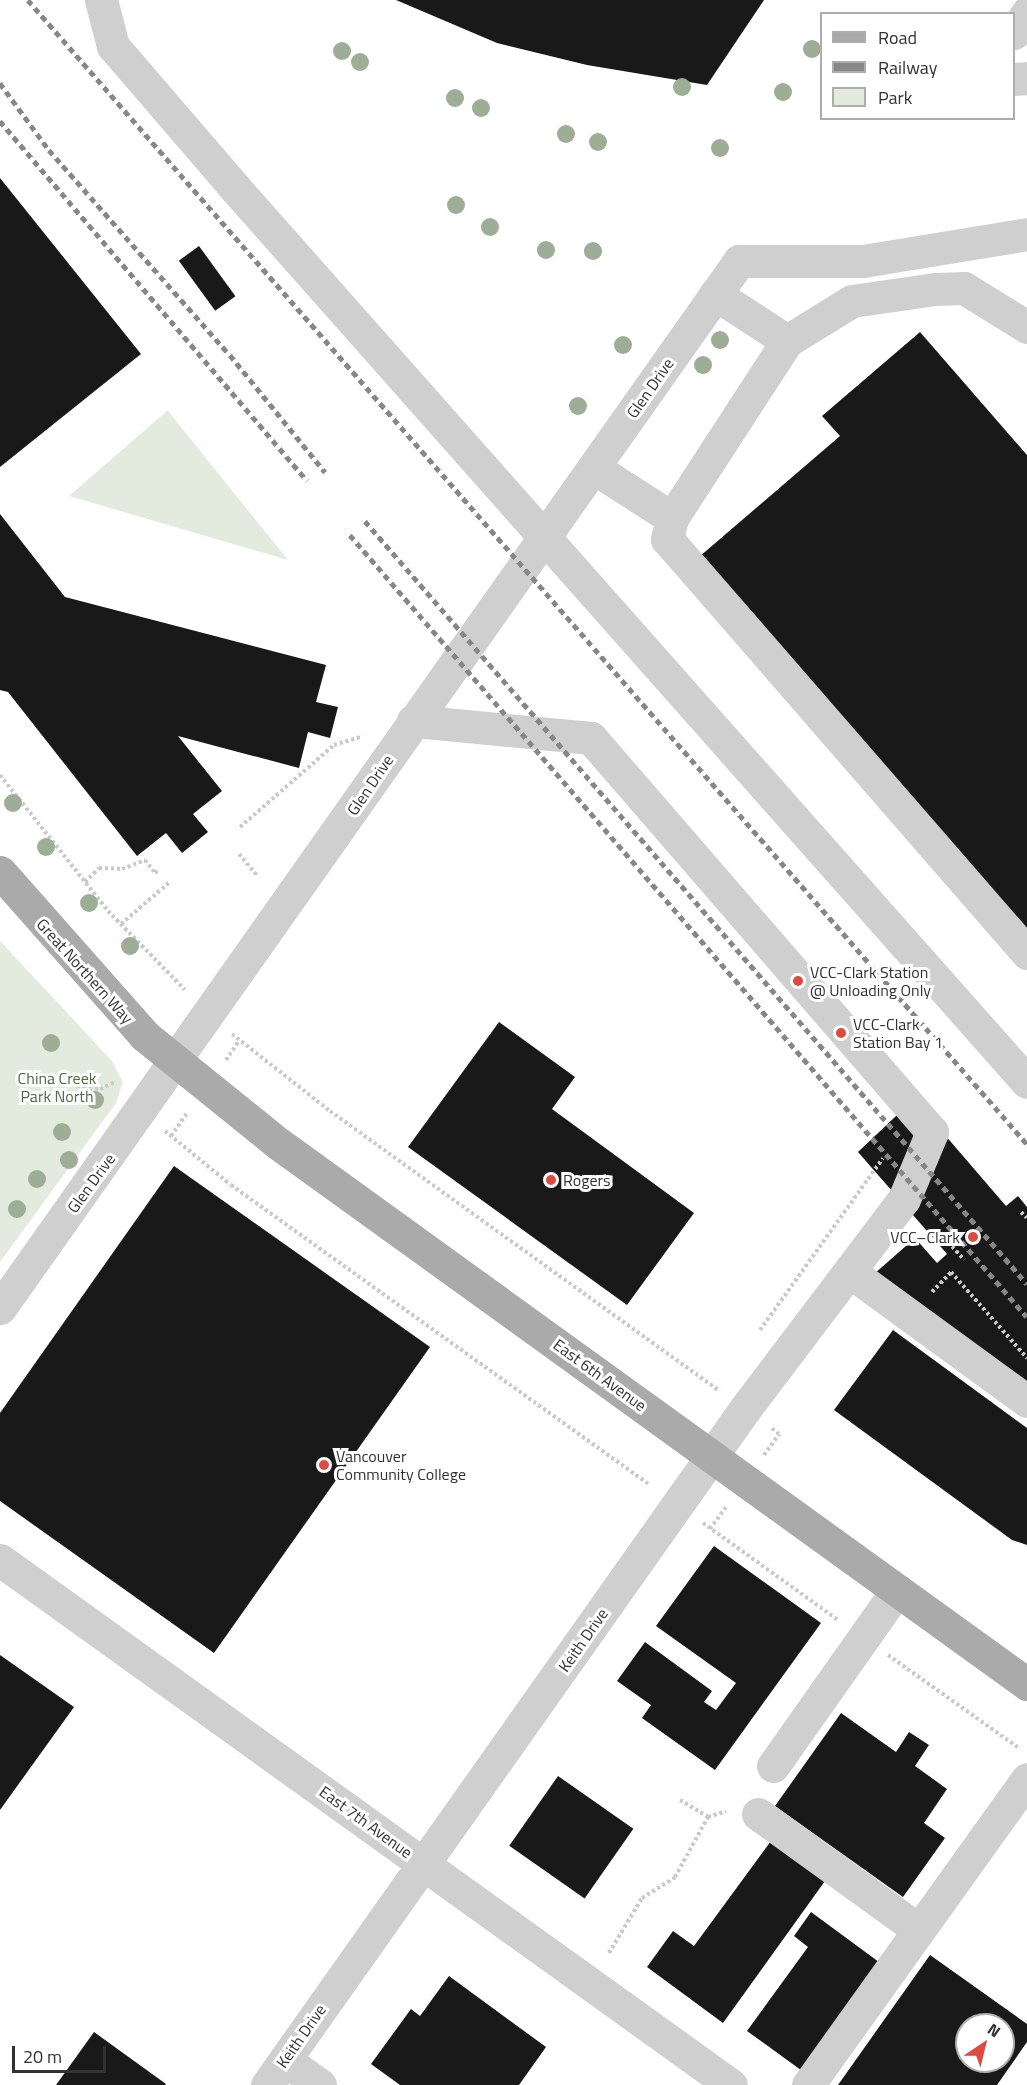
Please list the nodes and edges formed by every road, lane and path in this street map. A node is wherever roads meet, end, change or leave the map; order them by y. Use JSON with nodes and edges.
{"nodes":[{"id":1,"x":101,"y":0,"type":"edge"},
{"id":2,"x":1027,"y":13,"type":"edge"},
{"id":3,"x":1015,"y":31,"type":"edge"},
{"id":4,"x":1027,"y":234,"type":"edge"},
{"id":5,"x":715,"y":294,"type":"junction"},
{"id":6,"x":1027,"y":327,"type":"edge"},
{"id":7,"x":787,"y":341,"type":"junction"},
{"id":8,"x":594,"y":468,"type":"junction"},
{"id":9,"x":672,"y":518,"type":"junction"},
{"id":10,"x":545,"y":535,"type":"junction"},
{"id":11,"x":412,"y":721,"type":"junction"},
{"id":12,"x":364,"y":736,"type":"dead end"},
{"id":13,"x":0,"y":775,"type":"edge"},
{"id":14,"x":240,"y":827,"type":"dead end"},
{"id":15,"x":239,"y":854,"type":"dead end"},
{"id":16,"x":160,"y":869,"type":"dead end"},
{"id":17,"x":0,"y":872,"type":"edge"},
{"id":18,"x":258,"y":877,"type":"dead end"},
{"id":19,"x":171,"y":881,"type":"dead end"},
{"id":20,"x":85,"y":882,"type":"junction"},
{"id":21,"x":121,"y":924,"type":"junction"},
{"id":22,"x":1027,"y":953,"type":"edge"},
{"id":23,"x":180,"y":985,"type":"dead end"},
{"id":24,"x":239,"y":1041,"type":"dead end"},
{"id":25,"x":177,"y":1063,"type":"junction"},
{"id":26,"x":114,"y":1082,"type":"dead end"},
{"id":27,"x":1027,"y":1082,"type":"edge"},
{"id":28,"x":77,"y":1087,"type":"dead end"},
{"id":29,"x":171,"y":1136,"type":"dead end"},
{"id":30,"x":891,"y":1147,"type":"dead end"},
{"id":31,"x":1021,"y":1212,"type":"dead end"},
{"id":32,"x":1027,"y":1218,"type":"edge"},
{"id":33,"x":933,"y":1239,"type":"dead end"},
{"id":34,"x":964,"y":1260,"type":"dead end"},
{"id":35,"x":850,"y":1272,"type":"junction"},
{"id":36,"x":971,"y":1294,"type":"dead end"},
{"id":37,"x":0,"y":1308,"type":"edge"},
{"id":38,"x":758,"y":1334,"type":"dead end"},
{"id":39,"x":1027,"y":1359,"type":"edge"},
{"id":40,"x":724,"y":1380,"type":"dead end"},
{"id":41,"x":1027,"y":1401,"type":"edge"},
{"id":42,"x":712,"y":1456,"type":"junction"},
{"id":43,"x":655,"y":1488,"type":"dead end"},
{"id":44,"x":0,"y":1560,"type":"edge"},
{"id":45,"x":897,"y":1590,"type":"junction"},
{"id":46,"x":1027,"y":1684,"type":"edge"},
{"id":47,"x":773,"y":1766,"type":"dead end"},
{"id":48,"x":1027,"y":1779,"type":"edge"},
{"id":49,"x":680,"y":1800,"type":"dead end"},
{"id":50,"x":758,"y":1814,"type":"dead end"},
{"id":51,"x":422,"y":1862,"type":"junction"},
{"id":52,"x":919,"y":1930,"type":"junction"},
{"id":53,"x":609,"y":1953,"type":"dead end"},
{"id":54,"x":276,"y":2073,"type":"edge"},
{"id":55,"x":320,"y":2085,"type":"edge"},
{"id":56,"x":731,"y":2085,"type":"edge"},
{"id":57,"x":808,"y":2085,"type":"edge"}],
"edges":[{"from":1,"to":10,"type":"street"},
{"from":2,"to":3,"type":"street"},
{"from":4,"to":5,"type":"street","name":"Glen Drive"},
{"from":5,"to":7,"type":"street"},
{"from":5,"to":8,"type":"street","name":"Glen Drive"},
{"from":6,"to":7,"type":"street"},
{"from":7,"to":9,"type":"street"},
{"from":8,"to":9,"type":"street"},
{"from":8,"to":10,"type":"street","name":"Glen Drive"},
{"from":9,"to":22,"type":"street"},
{"from":10,"to":11,"type":"street","name":"Glen Drive"},
{"from":10,"to":27,"type":"street"},
{"from":11,"to":25,"type":"street","name":"Glen Drive"},
{"from":11,"to":35,"type":"street","name":"Keith Drive"},
{"from":12,"to":14,"type":"path"},
{"from":13,"to":20,"type":"path"},
{"from":15,"to":18,"type":"path"},
{"from":16,"to":20,"type":"path"},
{"from":17,"to":25,"type":"main road","name":"Great Northern Way"},
{"from":19,"to":21,"type":"path"},
{"from":20,"to":21,"type":"path"},
{"from":21,"to":23,"type":"path"},
{"from":24,"to":40,"type":"path"},
{"from":25,"to":37,"type":"street","name":"Glen Drive"},
{"from":25,"to":42,"type":"main road","name":"East 6th Avenue"},
{"from":26,"to":28,"type":"path"},
{"from":29,"to":43,"type":"path"},
{"from":30,"to":38,"type":"path"},
{"from":31,"to":32,"type":"path"},
{"from":33,"to":34,"type":"path"},
{"from":35,"to":41,"type":"street"},
{"from":35,"to":42,"type":"street","name":"Keith Drive"},
{"from":36,"to":39,"type":"path"},
{"from":42,"to":45,"type":"main road","name":"East 6th Avenue"},
{"from":42,"to":51,"type":"street","name":"Keith Drive"},
{"from":44,"to":51,"type":"street","name":"East 7th Avenue"},
{"from":45,"to":46,"type":"main road","name":"East 6th Avenue"},
{"from":45,"to":47,"type":"street"},
{"from":48,"to":52,"type":"street"},
{"from":49,"to":53,"type":"path"},
{"from":50,"to":52,"type":"street"},
{"from":51,"to":54,"type":"street","name":"Keith Drive"},
{"from":51,"to":56,"type":"street","name":"East 7th Avenue"},
{"from":52,"to":57,"type":"street"},
{"from":54,"to":55,"type":"street"}]}
